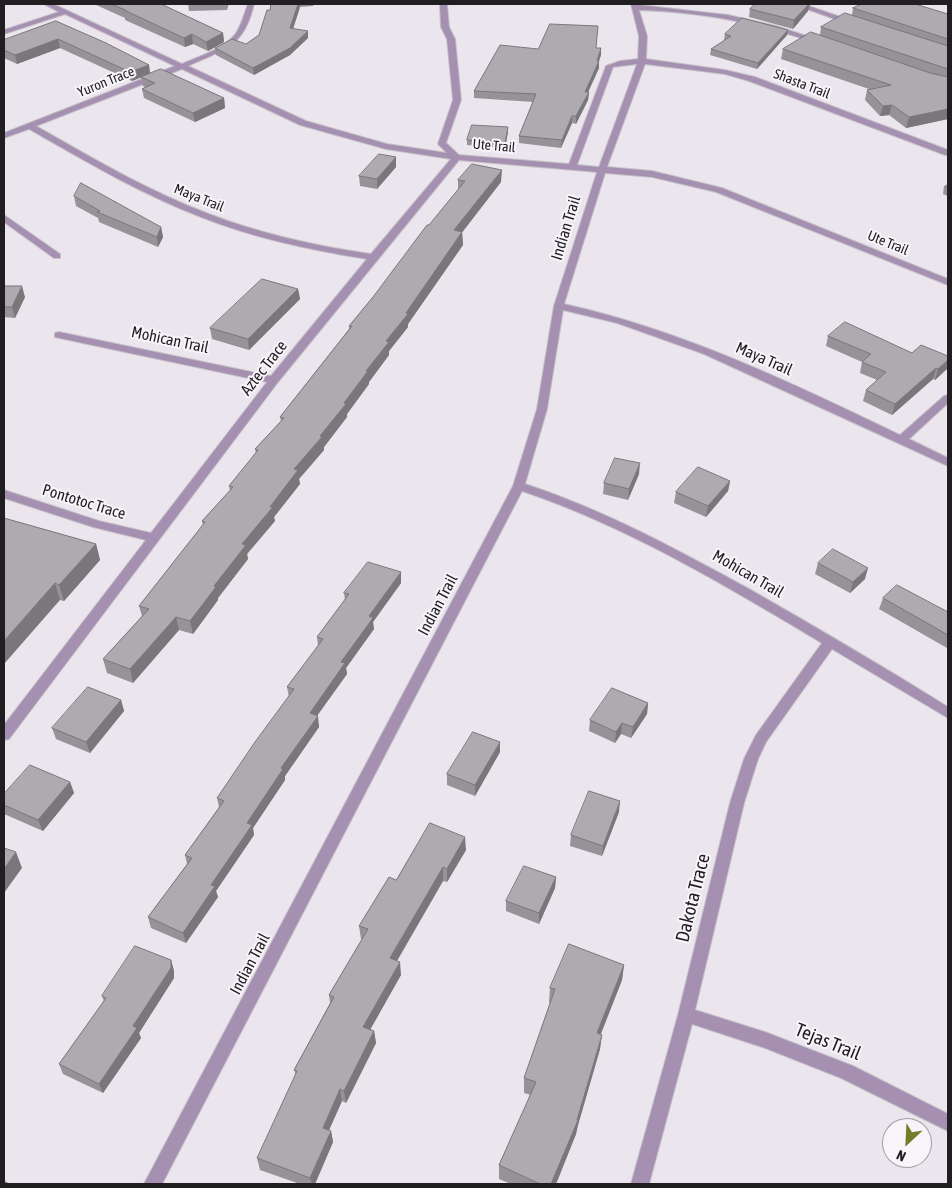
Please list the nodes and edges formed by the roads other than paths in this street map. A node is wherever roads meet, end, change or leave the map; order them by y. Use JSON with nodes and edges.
{"nodes":[{"id":1,"x":48,"y":4,"type":"edge"},
{"id":2,"x":251,"y":4,"type":"edge"},
{"id":3,"x":444,"y":4,"type":"edge"},
{"id":4,"x":797,"y":4,"type":"edge"},
{"id":5,"x":634,"y":6,"type":"edge"},
{"id":6,"x":65,"y":12,"type":"junction"},
{"id":7,"x":863,"y":26,"type":"edge"},
{"id":8,"x":4,"y":32,"type":"edge"},
{"id":9,"x":824,"y":43,"type":"edge"},
{"id":10,"x":642,"y":61,"type":"junction"},
{"id":11,"x":183,"y":66,"type":"junction"},
{"id":12,"x":29,"y":126,"type":"junction"},
{"id":13,"x":4,"y":136,"type":"edge"},
{"id":14,"x":948,"y":153,"type":"edge"},
{"id":15,"x":458,"y":157,"type":"junction"},
{"id":16,"x":572,"y":167,"type":"junction"},
{"id":17,"x":602,"y":169,"type":"junction"},
{"id":18,"x":4,"y":218,"type":"edge"},
{"id":19,"x":57,"y":256,"type":"dead end"},
{"id":20,"x":373,"y":257,"type":"junction"},
{"id":21,"x":948,"y":282,"type":"edge"},
{"id":22,"x":559,"y":306,"type":"junction"},
{"id":23,"x":59,"y":336,"type":"dead end"},
{"id":24,"x":274,"y":380,"type":"junction"},
{"id":25,"x":948,"y":398,"type":"edge"},
{"id":26,"x":902,"y":439,"type":"junction"},
{"id":27,"x":948,"y":462,"type":"edge"},
{"id":28,"x":519,"y":486,"type":"junction"},
{"id":29,"x":4,"y":494,"type":"edge"},
{"id":30,"x":155,"y":538,"type":"junction"},
{"id":31,"x":831,"y":641,"type":"junction"},
{"id":32,"x":948,"y":713,"type":"edge"},
{"id":33,"x":4,"y":735,"type":"edge"},
{"id":34,"x":686,"y":1015,"type":"junction"},
{"id":35,"x":948,"y":1123,"type":"edge"},
{"id":36,"x":154,"y":1184,"type":"edge"},
{"id":37,"x":640,"y":1184,"type":"edge"}],
"edges":[{"from":1,"to":6,"type":"street","name":"Ute Trail"},
{"from":2,"to":11,"type":"street","name":"Yuron Trace"},
{"from":3,"to":15,"type":"street"},
{"from":4,"to":7,"type":"street"},
{"from":5,"to":9,"type":"street"},
{"from":5,"to":10,"type":"street","name":"Indian Trail"},
{"from":6,"to":8,"type":"street"},
{"from":6,"to":11,"type":"street","name":"Ute Trail"},
{"from":10,"to":14,"type":"street","name":"Shasta Trail"},
{"from":10,"to":16,"type":"street","name":"Shasta Trail"},
{"from":10,"to":17,"type":"street","name":"Indian Trail"},
{"from":11,"to":12,"type":"street","name":"Yuron Trace"},
{"from":11,"to":15,"type":"street","name":"Ute Trail"},
{"from":12,"to":13,"type":"street","name":"Yuron Trace"},
{"from":12,"to":20,"type":"street","name":"Maya Trail"},
{"from":15,"to":16,"type":"street","name":"Ute Trail"},
{"from":15,"to":20,"type":"street","name":"Aztec Trace"},
{"from":16,"to":17,"type":"street","name":"Ute Trail"},
{"from":17,"to":21,"type":"street","name":"Ute Trail"},
{"from":17,"to":22,"type":"street","name":"Indian Trail"},
{"from":18,"to":19,"type":"street"},
{"from":20,"to":24,"type":"street","name":"Aztec Trace"},
{"from":22,"to":26,"type":"street","name":"Maya Trail"},
{"from":22,"to":28,"type":"street","name":"Indian Trail"},
{"from":23,"to":24,"type":"street","name":"Mohican Trail"},
{"from":24,"to":30,"type":"street","name":"Aztec Trace"},
{"from":25,"to":26,"type":"street"},
{"from":26,"to":27,"type":"street","name":"Maya Trail"},
{"from":28,"to":31,"type":"street","name":"Mohican Trail"},
{"from":28,"to":36,"type":"street","name":"Indian Trail"},
{"from":29,"to":30,"type":"street","name":"Pontotoc Trace"},
{"from":30,"to":33,"type":"street","name":"Aztec Trace"},
{"from":31,"to":32,"type":"street","name":"Mohican Trail"},
{"from":31,"to":34,"type":"street","name":"Dakota Trace"},
{"from":34,"to":35,"type":"street","name":"Tejas Trail"},
{"from":34,"to":37,"type":"street","name":"Dakota Trace"}]}
